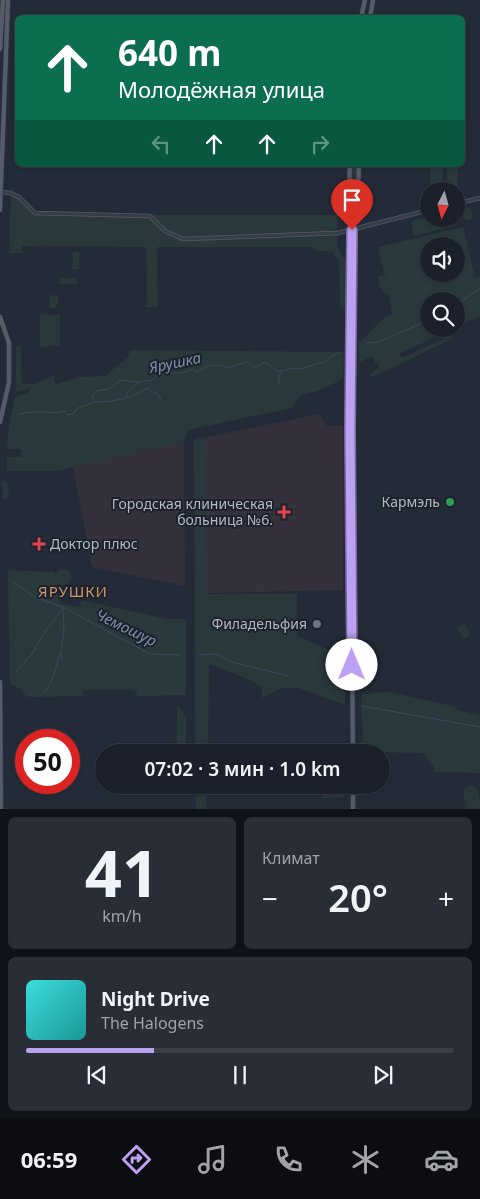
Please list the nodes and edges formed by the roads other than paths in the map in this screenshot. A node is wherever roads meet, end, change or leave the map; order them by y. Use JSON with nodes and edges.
{"nodes":[{"id":1,"x":3,"y":0,"type":"edge"},
{"id":2,"x":8,"y":0,"type":"edge"},
{"id":3,"x":364,"y":0,"type":"edge"},
{"id":4,"x":373,"y":0,"type":"edge"},
{"id":5,"x":362,"y":15,"type":"edge"},
{"id":6,"x":370,"y":15,"type":"edge"},
{"id":7,"x":1,"y":24,"type":"edge"},
{"id":8,"x":6,"y":25,"type":"junction"},
{"id":9,"x":0,"y":49,"type":"edge"},
{"id":10,"x":350,"y":167,"type":"edge"},
{"id":11,"x":359,"y":167,"type":"edge"},
{"id":12,"x":1,"y":192,"type":"edge"},
{"id":13,"x":480,"y":198,"type":"edge"},
{"id":14,"x":465,"y":202,"type":"edge"},
{"id":15,"x":0,"y":210,"type":"edge"},
{"id":16,"x":420,"y":212,"type":"edge"},
{"id":17,"x":352,"y":230,"type":"junction"},
{"id":18,"x":0,"y":317,"type":"edge"},
{"id":19,"x":0,"y":422,"type":"edge"},
{"id":20,"x":0,"y":682,"type":"edge"},
{"id":21,"x":353,"y":744,"type":"edge"},
{"id":22,"x":353,"y":794,"type":"edge"},
{"id":23,"x":1,"y":809,"type":"edge"},
{"id":24,"x":353,"y":809,"type":"edge"}],
"edges":[{"from":1,"to":7,"type":"main road"},
{"from":2,"to":8,"type":"main road"},
{"from":3,"to":5,"type":"main road"},
{"from":4,"to":6,"type":"main road"},
{"from":7,"to":8,"type":"main road"},
{"from":7,"to":9,"type":"main road"},
{"from":8,"to":12,"type":"main road"},
{"from":10,"to":17,"type":"main road"},
{"from":11,"to":17,"type":"main road"},
{"from":12,"to":15,"type":"main road"},
{"from":12,"to":17,"type":"street"},
{"from":13,"to":14,"type":"street"},
{"from":16,"to":17,"type":"street"},
{"from":17,"to":21,"type":"main road"},
{"from":18,"to":19,"type":"main road"},
{"from":20,"to":23,"type":"main road"},
{"from":22,"to":24,"type":"main road"}]}
